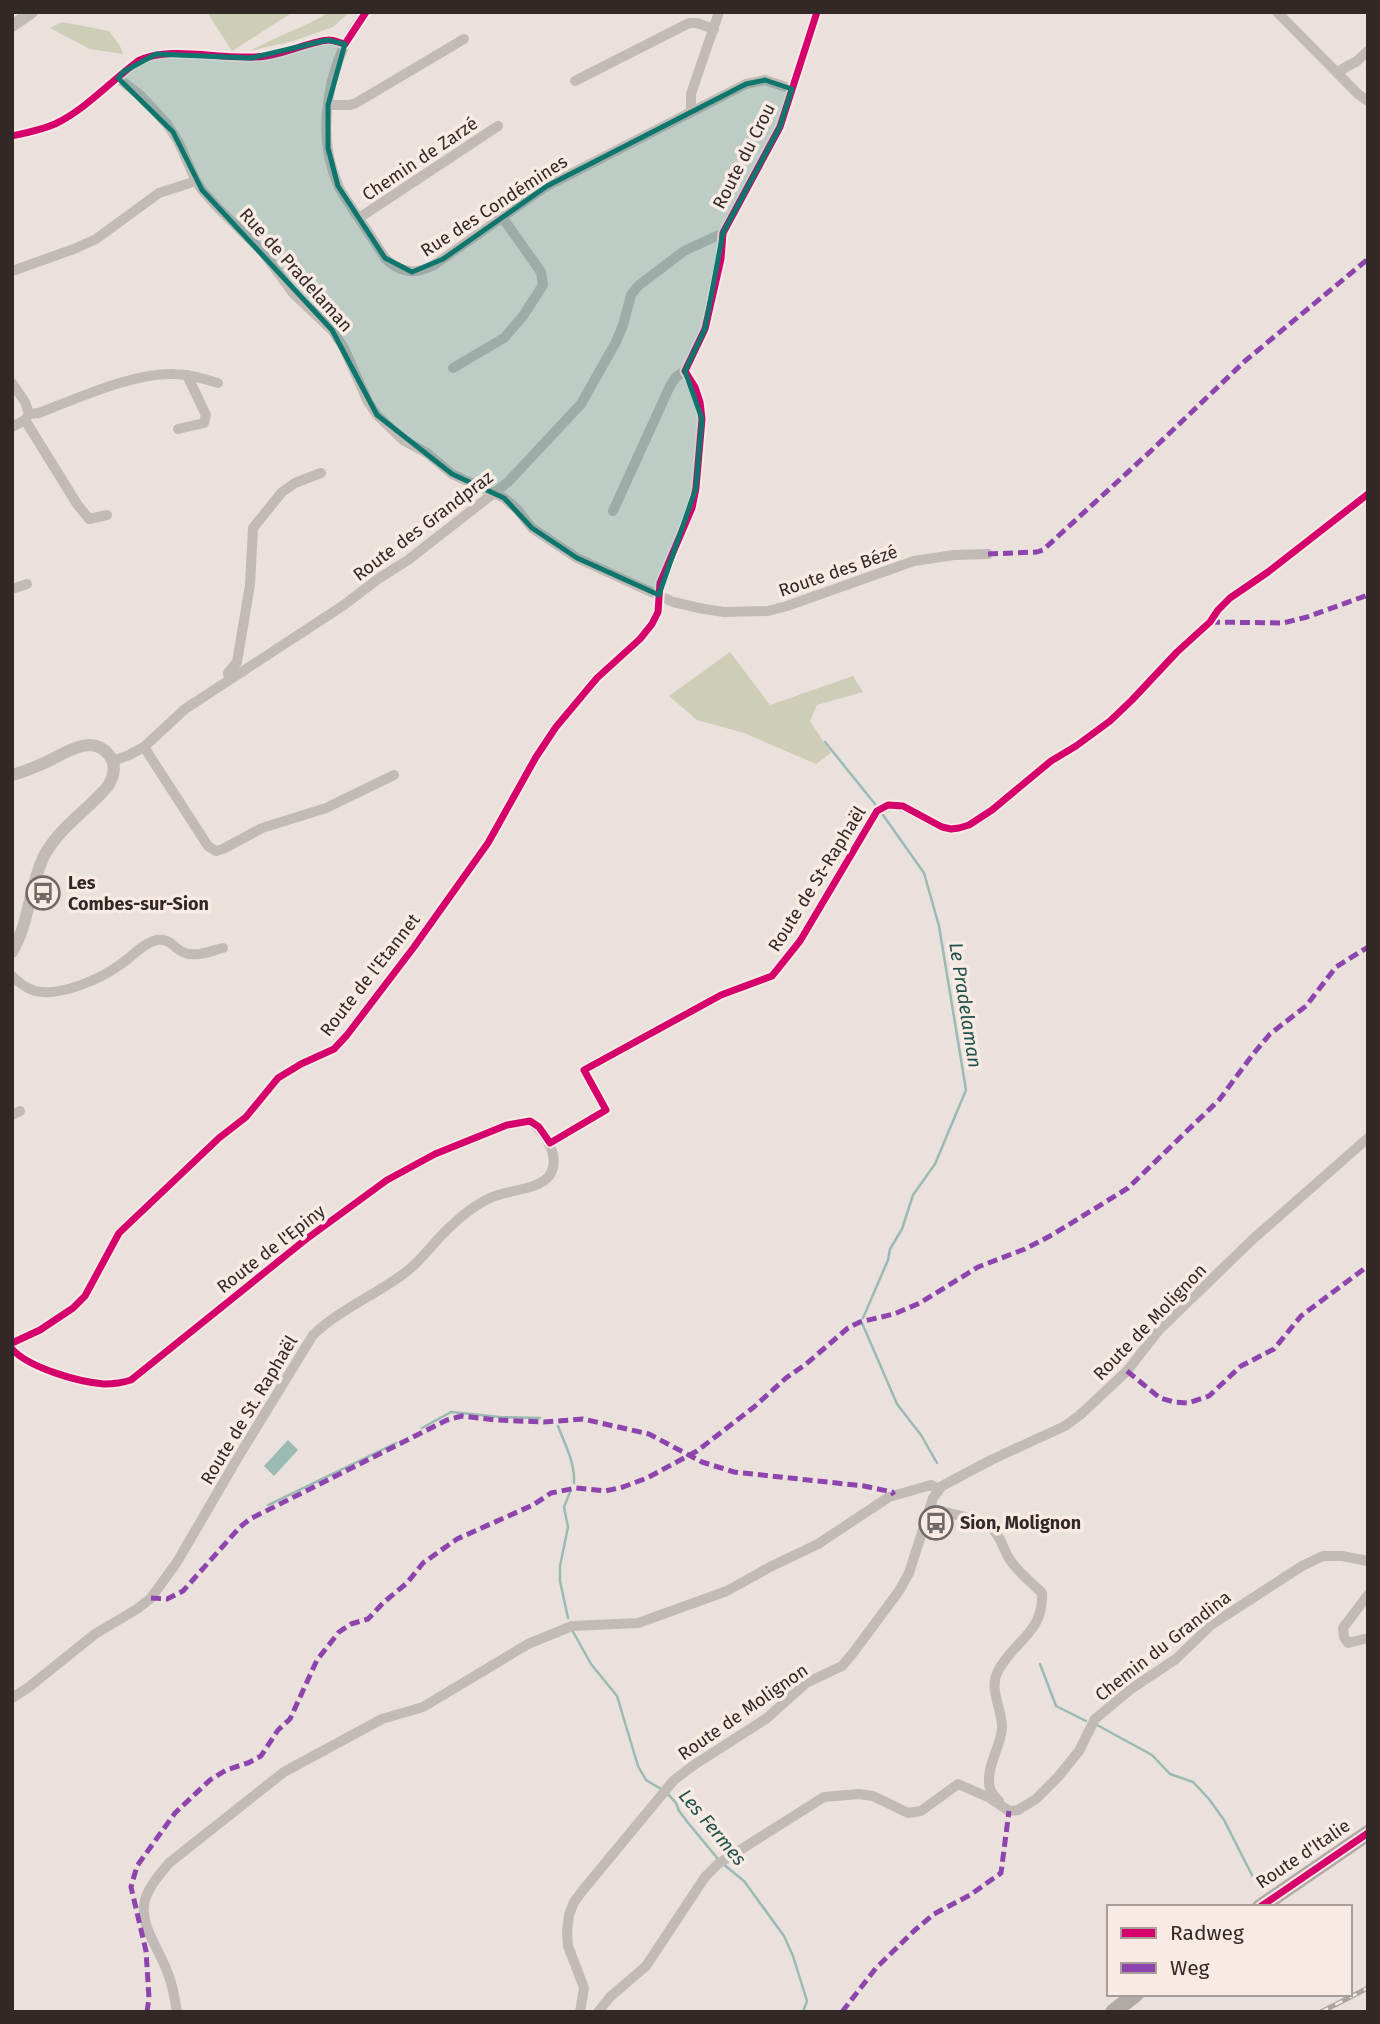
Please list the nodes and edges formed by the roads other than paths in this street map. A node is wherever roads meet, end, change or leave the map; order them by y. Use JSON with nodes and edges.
{"nodes":[{"id":1,"x":32,"y":12,"type":"edge"},
{"id":2,"x":366,"y":12,"type":"edge"},
{"id":3,"x":719,"y":12,"type":"edge"},
{"id":4,"x":817,"y":12,"type":"edge"},
{"id":5,"x":1278,"y":12,"type":"edge"},
{"id":6,"x":12,"y":26,"type":"edge"},
{"id":7,"x":714,"y":29,"type":"junction"},
{"id":8,"x":464,"y":40,"type":"dead end"},
{"id":9,"x":345,"y":44,"type":"junction"},
{"id":10,"x":1368,"y":51,"type":"edge"},
{"id":11,"x":1337,"y":72,"type":"junction"},
{"id":12,"x":118,"y":78,"type":"junction"},
{"id":13,"x":575,"y":81,"type":"dead end"},
{"id":14,"x":792,"y":89,"type":"junction"},
{"id":15,"x":1368,"y":101,"type":"edge"},
{"id":16,"x":328,"y":105,"type":"junction"},
{"id":17,"x":691,"y":113,"type":"junction"},
{"id":18,"x":498,"y":126,"type":"dead end"},
{"id":19,"x":12,"y":136,"type":"edge"},
{"id":20,"x":196,"y":181,"type":"junction"},
{"id":21,"x":502,"y":217,"type":"junction"},
{"id":22,"x":359,"y":218,"type":"junction"},
{"id":23,"x":723,"y":233,"type":"junction"},
{"id":24,"x":12,"y":271,"type":"edge"},
{"id":25,"x":453,"y":368,"type":"dead end"},
{"id":26,"x":685,"y":372,"type":"junction"},
{"id":27,"x":187,"y":375,"type":"junction"},
{"id":28,"x":12,"y":383,"type":"edge"},
{"id":29,"x":218,"y":383,"type":"dead end"},
{"id":30,"x":27,"y":417,"type":"junction"},
{"id":31,"x":12,"y":427,"type":"edge"},
{"id":32,"x":178,"y":429,"type":"dead end"},
{"id":33,"x":321,"y":472,"type":"dead end"},
{"id":34,"x":494,"y":494,"type":"junction"},
{"id":35,"x":613,"y":511,"type":"dead end"},
{"id":36,"x":107,"y":515,"type":"dead end"},
{"id":37,"x":988,"y":554,"type":"dead end"},
{"id":38,"x":27,"y":584,"type":"dead end"},
{"id":39,"x":12,"y":589,"type":"edge"},
{"id":40,"x":659,"y":595,"type":"junction"},
{"id":41,"x":229,"y":680,"type":"junction"},
{"id":42,"x":144,"y":747,"type":"junction"},
{"id":43,"x":113,"y":761,"type":"junction"},
{"id":44,"x":12,"y":775,"type":"edge"},
{"id":45,"x":394,"y":775,"type":"dead end"},
{"id":46,"x":992,"y":810,"type":"dead end"},
{"id":47,"x":223,"y":948,"type":"dead end"},
{"id":48,"x":12,"y":952,"type":"edge"},
{"id":49,"x":12,"y":976,"type":"edge"},
{"id":50,"x":1368,"y":1138,"type":"edge"},
{"id":51,"x":550,"y":1143,"type":"junction"},
{"id":52,"x":12,"y":1343,"type":"edge"},
{"id":53,"x":12,"y":1349,"type":"edge"},
{"id":54,"x":939,"y":1489,"type":"junction"},
{"id":55,"x":931,"y":1508,"type":"junction"},
{"id":56,"x":1368,"y":1562,"type":"edge"},
{"id":57,"x":1368,"y":1595,"type":"edge"},
{"id":58,"x":1368,"y":1638,"type":"edge"},
{"id":59,"x":12,"y":1698,"type":"edge"},
{"id":60,"x":1009,"y":1811,"type":"junction"},
{"id":61,"x":1368,"y":1833,"type":"edge"},
{"id":62,"x":1263,"y":1905,"type":"edge"},
{"id":63,"x":1133,"y":1996,"type":"edge"},
{"id":64,"x":177,"y":2012,"type":"edge"},
{"id":65,"x":580,"y":2012,"type":"edge"},
{"id":66,"x":598,"y":2012,"type":"edge"},
{"id":67,"x":1113,"y":2012,"type":"edge"}],
"edges":[{"from":1,"to":6,"type":"street"},
{"from":2,"to":9,"type":"street","name":"Rue des Condémines"},
{"from":3,"to":7,"type":"street"},
{"from":4,"to":14,"type":"street","name":"Route du Crou"},
{"from":5,"to":11,"type":"street"},
{"from":7,"to":13,"type":"street"},
{"from":7,"to":17,"type":"street"},
{"from":8,"to":16,"type":"street"},
{"from":9,"to":12,"type":"street"},
{"from":9,"to":16,"type":"street","name":"Rue des Condémines"},
{"from":10,"to":11,"type":"street"},
{"from":11,"to":15,"type":"street"},
{"from":12,"to":19,"type":"street"},
{"from":12,"to":20,"type":"street","name":"Rue de Pradelaman"},
{"from":14,"to":17,"type":"street","name":"Rue des Condémines"},
{"from":14,"to":23,"type":"street","name":"Route du Crou"},
{"from":16,"to":22,"type":"street","name":"Rue des Condémines"},
{"from":17,"to":21,"type":"street","name":"Rue des Condémines"},
{"from":18,"to":22,"type":"street","name":"Chemin de Zarzé"},
{"from":20,"to":24,"type":"street"},
{"from":20,"to":34,"type":"street","name":"Rue de Pradelaman"},
{"from":21,"to":22,"type":"street","name":"Rue des Condémines"},
{"from":21,"to":25,"type":"street"},
{"from":23,"to":26,"type":"street","name":"Route du Crou"},
{"from":23,"to":34,"type":"street","name":"Route des Grandpraz"},
{"from":26,"to":35,"type":"street","name":"Route du Crou"},
{"from":26,"to":40,"type":"street"},
{"from":27,"to":29,"type":"street"},
{"from":27,"to":30,"type":"street"},
{"from":27,"to":32,"type":"street"},
{"from":28,"to":30,"type":"street"},
{"from":30,"to":31,"type":"street"},
{"from":30,"to":36,"type":"street"},
{"from":33,"to":41,"type":"street"},
{"from":34,"to":40,"type":"street","name":"Rue de Pradelaman"},
{"from":34,"to":41,"type":"street","name":"Route des Grandpraz"},
{"from":37,"to":40,"type":"street","name":"Route des Bézé"},
{"from":38,"to":39,"type":"street"},
{"from":40,"to":52,"type":"street","name":"Route de l'Etannet"},
{"from":41,"to":42,"type":"street","name":"Route des Grandpraz"},
{"from":42,"to":43,"type":"street","name":"Route des Grandpraz"},
{"from":42,"to":45,"type":"street"},
{"from":43,"to":44,"type":"street"},
{"from":43,"to":48,"type":"street"},
{"from":46,"to":51,"type":"street","name":"Route de St-Raphaël"},
{"from":47,"to":49,"type":"street"},
{"from":50,"to":54,"type":"street","name":"Route de Molignon"},
{"from":51,"to":53,"type":"street","name":"Route de l'Epiny"},
{"from":51,"to":59,"type":"street","name":"Route de St. Raphaël"},
{"from":54,"to":55,"type":"street","name":"Route de Molignon"},
{"from":54,"to":64,"type":"street"},
{"from":55,"to":60,"type":"street"},
{"from":55,"to":65,"type":"street","name":"Route de Molignon"},
{"from":56,"to":60,"type":"street","name":"Chemin du Grandina"},
{"from":57,"to":58,"type":"street"},
{"from":60,"to":66,"type":"street"},
{"from":61,"to":62,"type":"main road","name":"Route d'Italie"},
{"from":63,"to":67,"type":"main road"}]}
